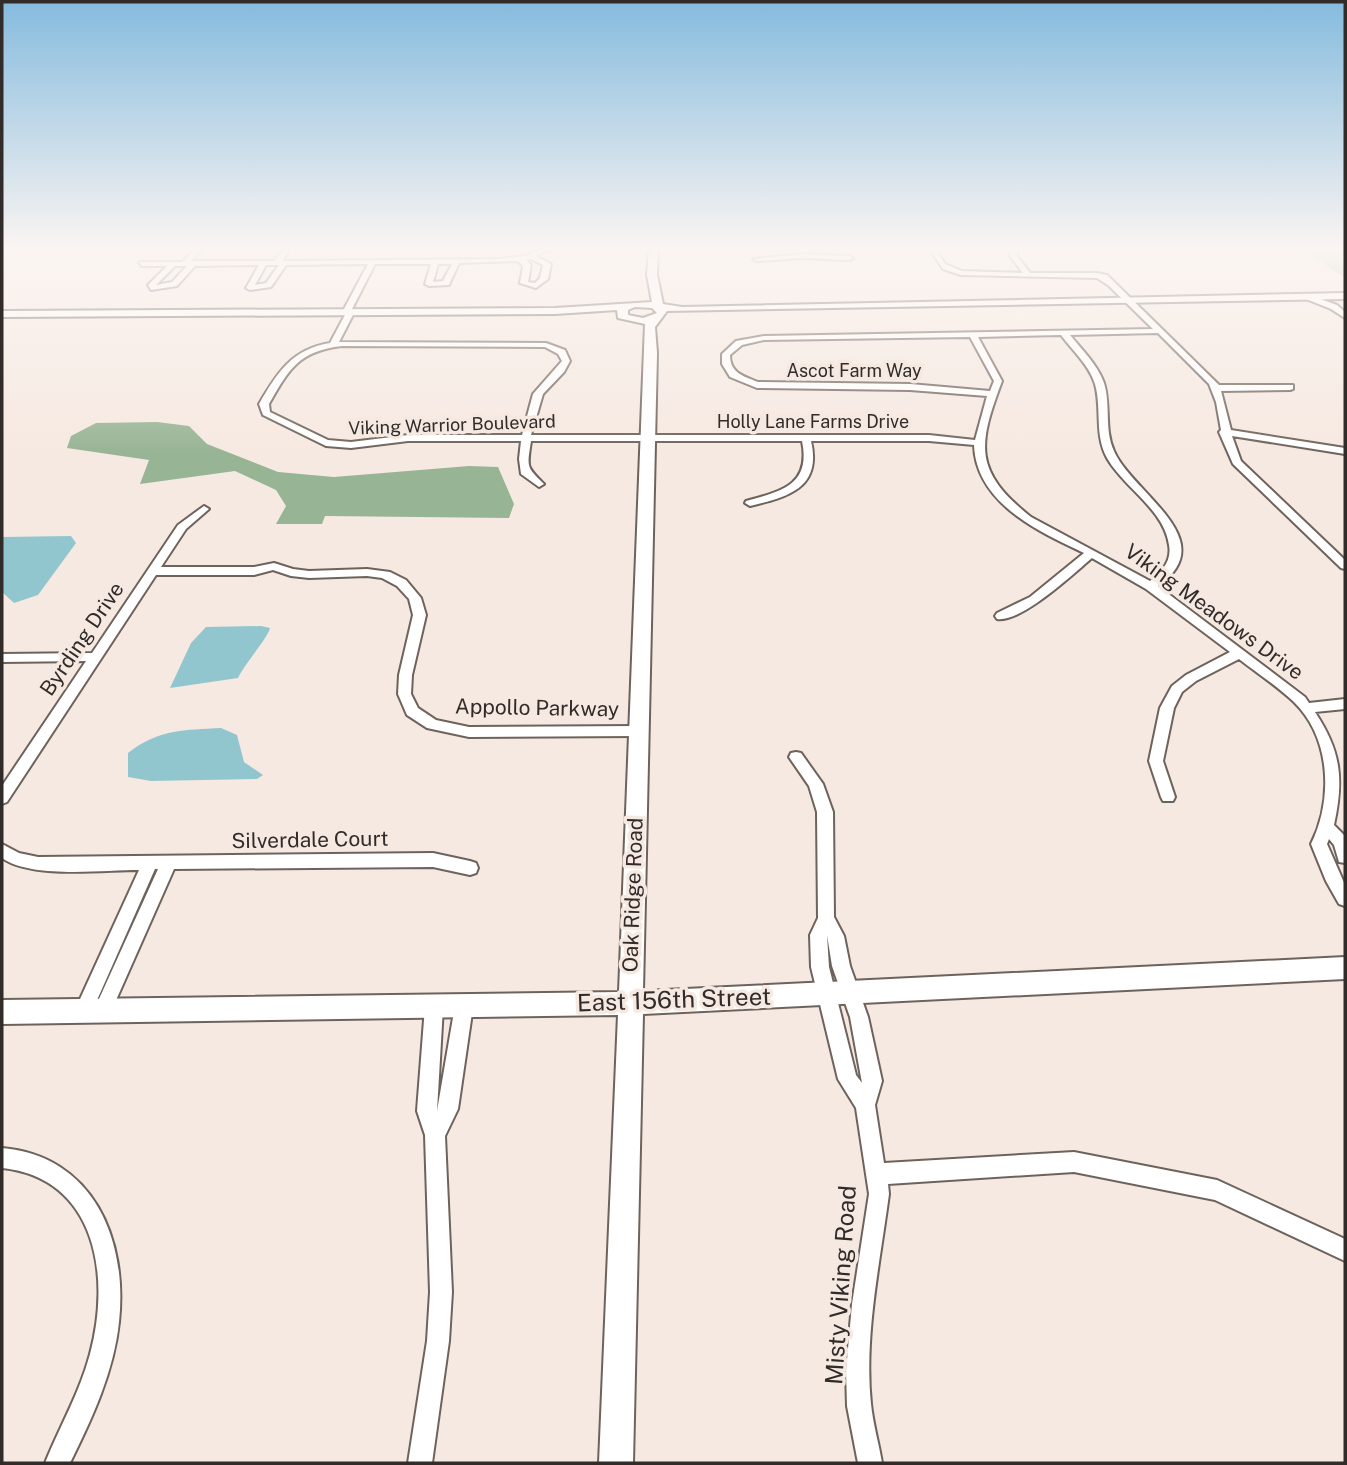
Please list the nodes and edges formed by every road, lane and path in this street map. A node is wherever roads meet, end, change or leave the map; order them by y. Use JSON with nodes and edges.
{"nodes":[{"id":1,"x":351,"y":316,"type":"edge"},
{"id":2,"x":628,"y":316,"type":"edge"},
{"id":3,"x":632,"y":316,"type":"edge"},
{"id":4,"x":650,"y":316,"type":"edge"},
{"id":5,"x":656,"y":316,"type":"edge"},
{"id":6,"x":1144,"y":316,"type":"edge"},
{"id":7,"x":1160,"y":329,"type":"junction"},
{"id":8,"x":1063,"y":332,"type":"junction"},
{"id":9,"x":973,"y":334,"type":"junction"},
{"id":10,"x":338,"y":344,"type":"junction"},
{"id":11,"x":649,"y":369,"type":"junction"},
{"id":12,"x":1290,"y":387,"type":"dead end"},
{"id":13,"x":1216,"y":388,"type":"junction"},
{"id":14,"x":993,"y":394,"type":"junction"},
{"id":15,"x":1224,"y":432,"type":"junction"},
{"id":16,"x":527,"y":438,"type":"junction"},
{"id":17,"x":647,"y":438,"type":"junction"},
{"id":18,"x":806,"y":438,"type":"junction"},
{"id":19,"x":979,"y":443,"type":"junction"},
{"id":20,"x":1345,"y":452,"type":"edge"},
{"id":21,"x":539,"y":484,"type":"dead end"},
{"id":22,"x":750,"y":503,"type":"dead end"},
{"id":23,"x":204,"y":509,"type":"dead end"},
{"id":24,"x":1090,"y":554,"type":"junction"},
{"id":25,"x":1345,"y":566,"type":"edge"},
{"id":26,"x":153,"y":571,"type":"junction"},
{"id":27,"x":1149,"y":586,"type":"junction"},
{"id":28,"x":1002,"y":617,"type":"dead end"},
{"id":29,"x":1239,"y":653,"type":"junction"},
{"id":30,"x":96,"y":657,"type":"junction"},
{"id":31,"x":2,"y":658,"type":"edge"},
{"id":32,"x":1345,"y":704,"type":"edge"},
{"id":33,"x":1305,"y":708,"type":"junction"},
{"id":34,"x":638,"y":730,"type":"junction"},
{"id":35,"x":796,"y":757,"type":"dead end"},
{"id":36,"x":1168,"y":797,"type":"dead end"},
{"id":37,"x":2,"y":798,"type":"edge"},
{"id":38,"x":1334,"y":826,"type":"edge"},
{"id":39,"x":2,"y":850,"type":"edge"},
{"id":40,"x":1345,"y":857,"type":"edge"},
{"id":41,"x":169,"y":862,"type":"junction"},
{"id":42,"x":150,"y":863,"type":"junction"},
{"id":43,"x":470,"y":868,"type":"dead end"},
{"id":44,"x":1345,"y":899,"type":"edge"},
{"id":45,"x":826,"y":918,"type":"junction"},
{"id":46,"x":1345,"y":968,"type":"edge"},
{"id":47,"x":838,"y":992,"type":"junction"},
{"id":48,"x":630,"y":1003,"type":"junction"},
{"id":49,"x":464,"y":1006,"type":"junction"},
{"id":50,"x":434,"y":1007,"type":"junction"},
{"id":51,"x":93,"y":1010,"type":"junction"},
{"id":52,"x":2,"y":1012,"type":"edge"},
{"id":53,"x":436,"y":1135,"type":"junction"},
{"id":54,"x":2,"y":1158,"type":"edge"},
{"id":55,"x":876,"y":1174,"type":"junction"},
{"id":56,"x":1345,"y":1250,"type":"edge"},
{"id":57,"x":57,"y":1463,"type":"edge"},
{"id":58,"x":419,"y":1463,"type":"edge"},
{"id":59,"x":616,"y":1463,"type":"edge"},
{"id":60,"x":870,"y":1463,"type":"edge"}],
"edges":[{"from":1,"to":10,"type":"street"},
{"from":2,"to":11,"type":"street","name":"Oak Ridge Road"},
{"from":3,"to":4,"type":"street"},
{"from":5,"to":11,"type":"street","name":"Oak Ridge Road"},
{"from":6,"to":7,"type":"street"},
{"from":7,"to":8,"type":"street"},
{"from":7,"to":13,"type":"street"},
{"from":8,"to":9,"type":"street"},
{"from":8,"to":27,"type":"street"},
{"from":9,"to":14,"type":"street","name":"Viking Meadows Drive"},
{"from":9,"to":14,"type":"street","name":"Ascot Farm Way"},
{"from":10,"to":16,"type":"street"},
{"from":10,"to":16,"type":"street","name":"Viking Warrior Boulevard"},
{"from":11,"to":17,"type":"street","name":"Oak Ridge Road"},
{"from":12,"to":13,"type":"street"},
{"from":13,"to":15,"type":"street"},
{"from":14,"to":19,"type":"street","name":"Viking Meadows Drive"},
{"from":15,"to":20,"type":"street"},
{"from":15,"to":25,"type":"street"},
{"from":16,"to":17,"type":"street","name":"Viking Warrior Boulevard"},
{"from":16,"to":21,"type":"street"},
{"from":17,"to":18,"type":"street","name":"Holly Lane Farms Drive"},
{"from":17,"to":34,"type":"street","name":"Oak Ridge Road"},
{"from":18,"to":19,"type":"street","name":"Holly Lane Farms Drive"},
{"from":18,"to":22,"type":"street"},
{"from":19,"to":24,"type":"street","name":"Viking Meadows Drive"},
{"from":23,"to":26,"type":"street","name":"Byrding Drive"},
{"from":24,"to":27,"type":"street","name":"Viking Meadows Drive"},
{"from":24,"to":28,"type":"street"},
{"from":26,"to":30,"type":"street","name":"Byrding Drive"},
{"from":26,"to":34,"type":"street","name":"Appollo Parkway"},
{"from":27,"to":29,"type":"street","name":"Viking Meadows Drive"},
{"from":29,"to":33,"type":"street","name":"Viking Meadows Drive"},
{"from":29,"to":36,"type":"street"},
{"from":30,"to":31,"type":"street"},
{"from":30,"to":37,"type":"street","name":"Byrding Drive"},
{"from":32,"to":33,"type":"street"},
{"from":33,"to":38,"type":"street","name":"Viking Meadows Drive"},
{"from":34,"to":48,"type":"street","name":"Oak Ridge Road"},
{"from":35,"to":45,"type":"street"},
{"from":38,"to":40,"type":"street"},
{"from":38,"to":44,"type":"street","name":"Viking Meadows Drive"},
{"from":39,"to":42,"type":"street"},
{"from":41,"to":42,"type":"street","name":"Silverdale Court"},
{"from":41,"to":43,"type":"street","name":"Silverdale Court"},
{"from":41,"to":51,"type":"street"},
{"from":42,"to":51,"type":"street"},
{"from":45,"to":47,"type":"street"},
{"from":45,"to":47,"type":"street"},
{"from":46,"to":47,"type":"street","name":"East 156th Street"},
{"from":47,"to":48,"type":"street","name":"East 156th Street"},
{"from":47,"to":55,"type":"street","name":"Misty Viking Road"},
{"from":48,"to":49,"type":"street","name":"East 156th Street"},
{"from":48,"to":59,"type":"street","name":"Oak Ridge Road"},
{"from":49,"to":50,"type":"street","name":"East 156th Street"},
{"from":49,"to":53,"type":"street"},
{"from":50,"to":51,"type":"street","name":"East 156th Street"},
{"from":50,"to":53,"type":"street"},
{"from":51,"to":52,"type":"street","name":"East 156th Street"},
{"from":53,"to":58,"type":"street"},
{"from":54,"to":57,"type":"street"},
{"from":55,"to":56,"type":"street"},
{"from":55,"to":60,"type":"street","name":"Misty Viking Road"}]}
